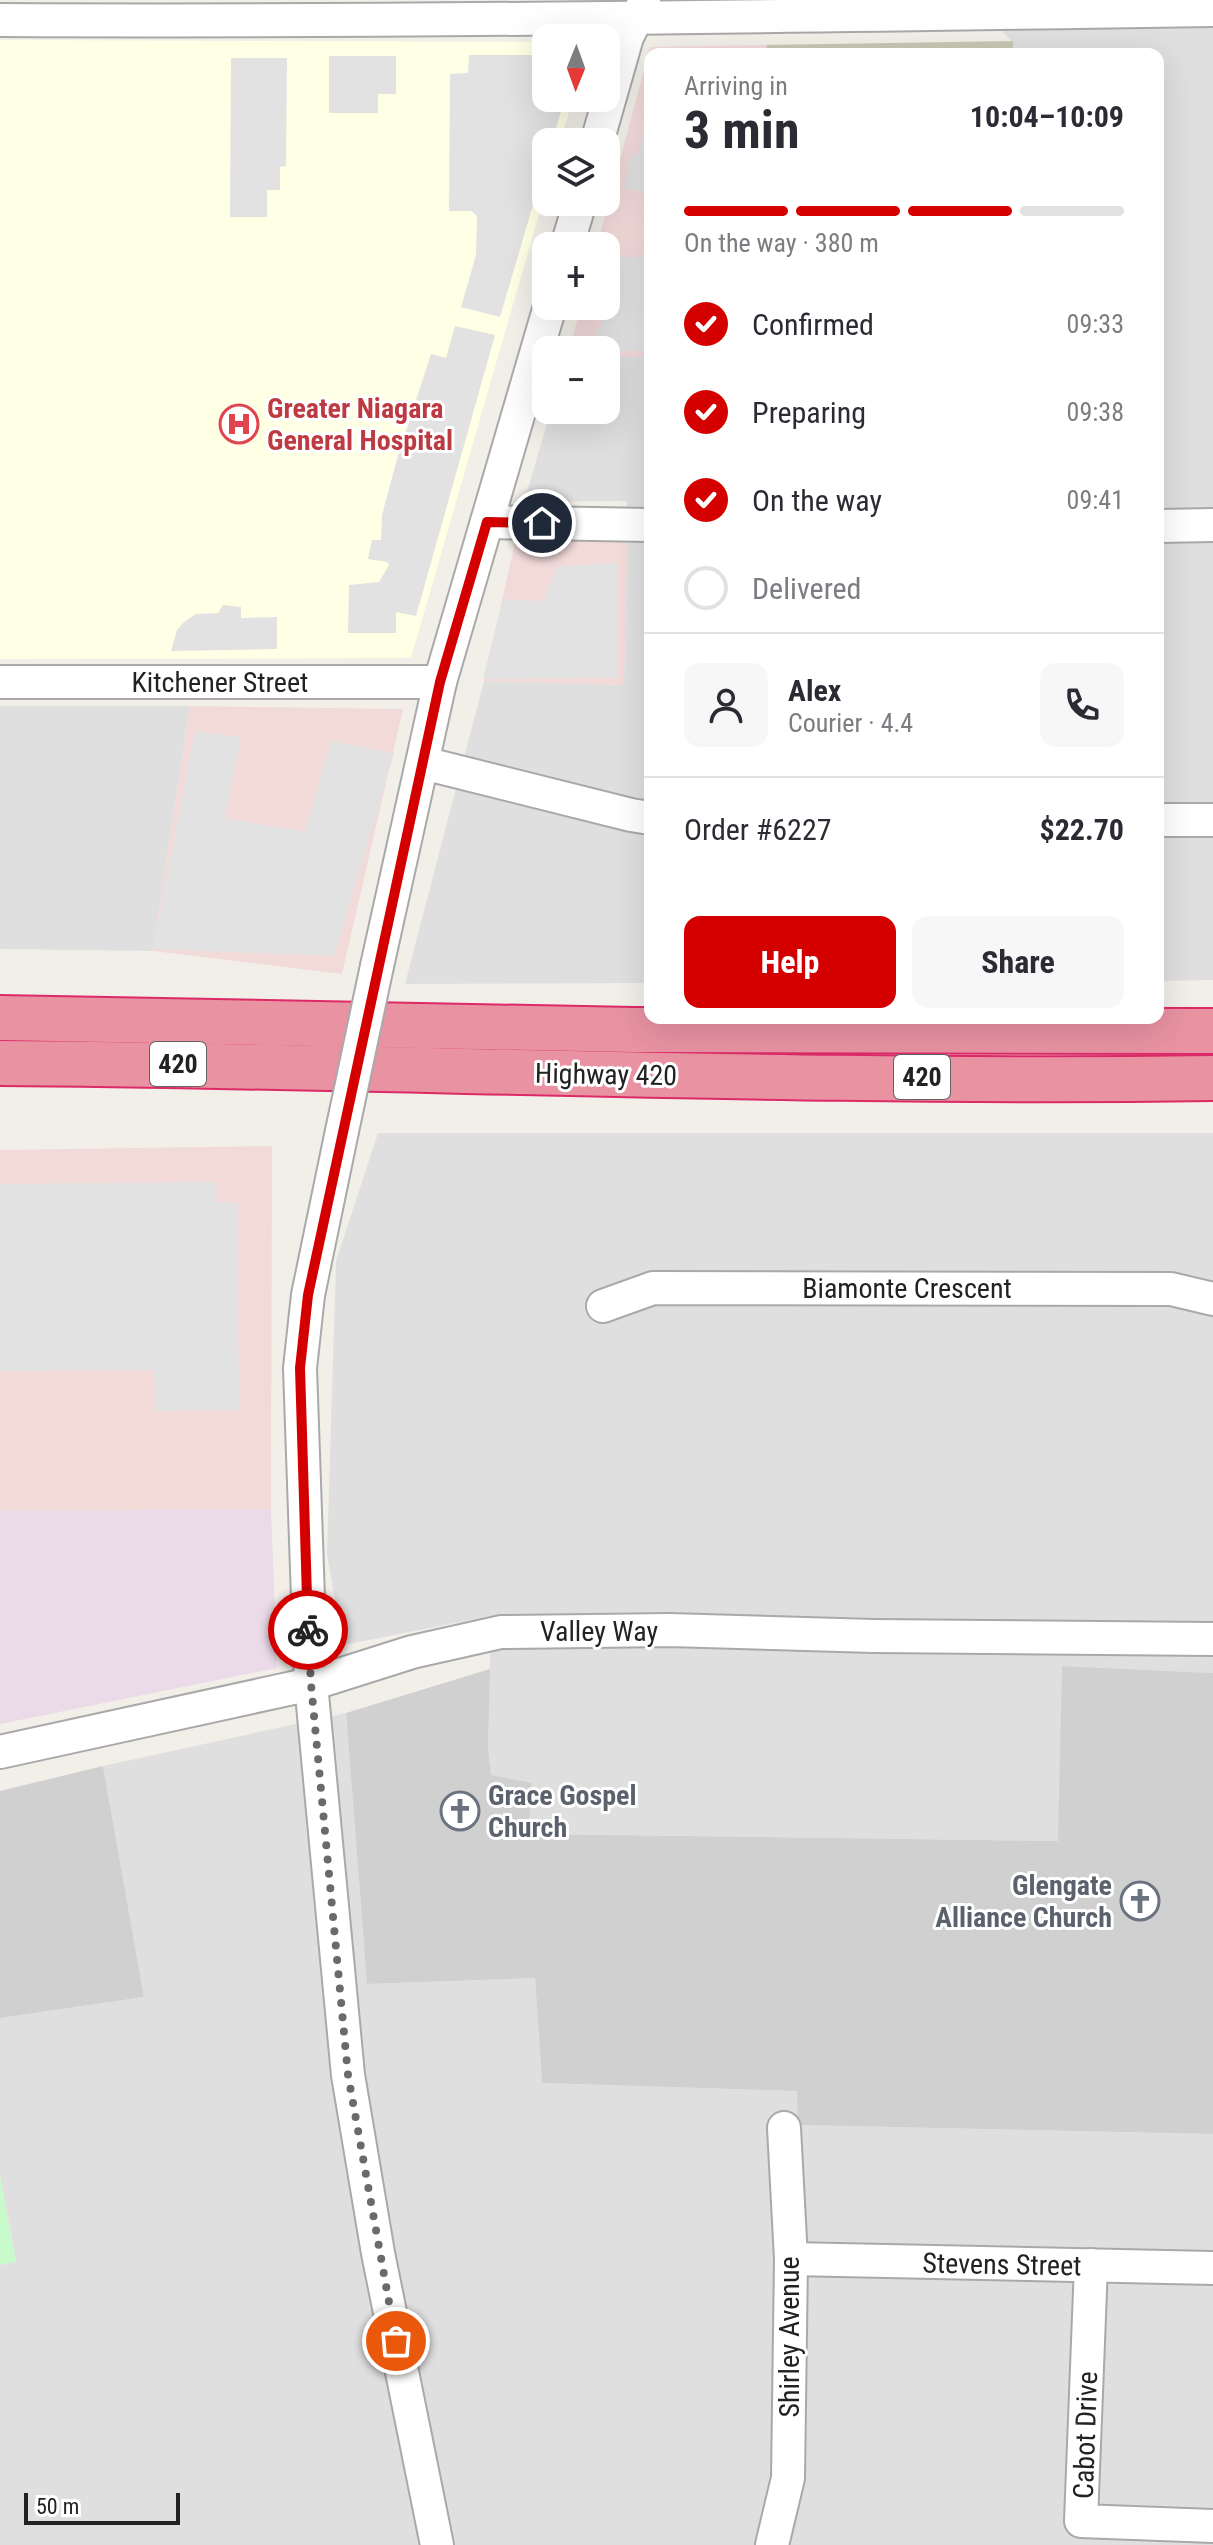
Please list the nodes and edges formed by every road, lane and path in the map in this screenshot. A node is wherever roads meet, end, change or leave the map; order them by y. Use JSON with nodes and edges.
{"nodes":[{"id":1,"x":640,"y":9,"type":"edge"},
{"id":2,"x":46,"y":10,"type":"edge"},
{"id":3,"x":1213,"y":10,"type":"edge"},
{"id":4,"x":0,"y":20,"type":"edge"},
{"id":5,"x":601,"y":128,"type":"edge"},
{"id":6,"x":546,"y":320,"type":"edge"},
{"id":7,"x":487,"y":522,"type":"junction"},
{"id":8,"x":644,"y":525,"type":"edge"},
{"id":9,"x":1213,"y":525,"type":"edge"},
{"id":10,"x":1164,"y":526,"type":"edge"},
{"id":11,"x":0,"y":682,"type":"edge"},
{"id":12,"x":440,"y":682,"type":"junction"},
{"id":13,"x":423,"y":763,"type":"junction"},
{"id":14,"x":644,"y":817,"type":"edge"},
{"id":15,"x":1164,"y":820,"type":"edge"},
{"id":16,"x":1213,"y":820,"type":"edge"},
{"id":17,"x":0,"y":1018,"type":"edge"},
{"id":18,"x":1213,"y":1031,"type":"edge"},
{"id":19,"x":0,"y":1063,"type":"edge"},
{"id":20,"x":1213,"y":1078,"type":"edge"},
{"id":21,"x":1213,"y":1299,"type":"edge"},
{"id":22,"x":603,"y":1306,"type":"dead end"},
{"id":23,"x":1213,"y":1632,"type":"edge"},
{"id":24,"x":1213,"y":1639,"type":"edge"},
{"id":25,"x":311,"y":1684,"type":"junction"},
{"id":26,"x":0,"y":1752,"type":"edge"},
{"id":27,"x":784,"y":2128,"type":"dead end"},
{"id":28,"x":791,"y":2259,"type":"junction"},
{"id":29,"x":1091,"y":2265,"type":"junction"},
{"id":30,"x":1213,"y":2268,"type":"edge"},
{"id":31,"x":1213,"y":2526,"type":"edge"},
{"id":32,"x":437,"y":2545,"type":"edge"},
{"id":33,"x":772,"y":2545,"type":"edge"}],
"edges":[{"from":1,"to":2,"type":"street"},
{"from":1,"to":3,"type":"street"},
{"from":1,"to":5,"type":"street"},
{"from":2,"to":4,"type":"street"},
{"from":6,"to":7,"type":"street"},
{"from":7,"to":8,"type":"street"},
{"from":7,"to":12,"type":"street"},
{"from":9,"to":10,"type":"street"},
{"from":11,"to":12,"type":"street","name":"Kitchener Street"},
{"from":12,"to":13,"type":"street"},
{"from":13,"to":14,"type":"street"},
{"from":13,"to":25,"type":"street","bridge":true},
{"from":15,"to":16,"type":"street"},
{"from":17,"to":18,"type":"highway","name":"Highway 420","number":"420"},
{"from":19,"to":20,"type":"highway","name":"Highway 420","number":"420"},
{"from":21,"to":22,"type":"street","name":"Biamonte Crescent"},
{"from":23,"to":24,"type":"street"},
{"from":24,"to":25,"type":"street","name":"Valley Way"},
{"from":25,"to":26,"type":"street","name":"Valley Way"},
{"from":25,"to":32,"type":"street"},
{"from":27,"to":28,"type":"street","name":"Shirley Avenue"},
{"from":28,"to":29,"type":"street","name":"Stevens Street"},
{"from":28,"to":33,"type":"street","name":"Shirley Avenue"},
{"from":29,"to":30,"type":"street","name":"Stevens Street"},
{"from":29,"to":31,"type":"street","name":"Cabot Drive"}]}
